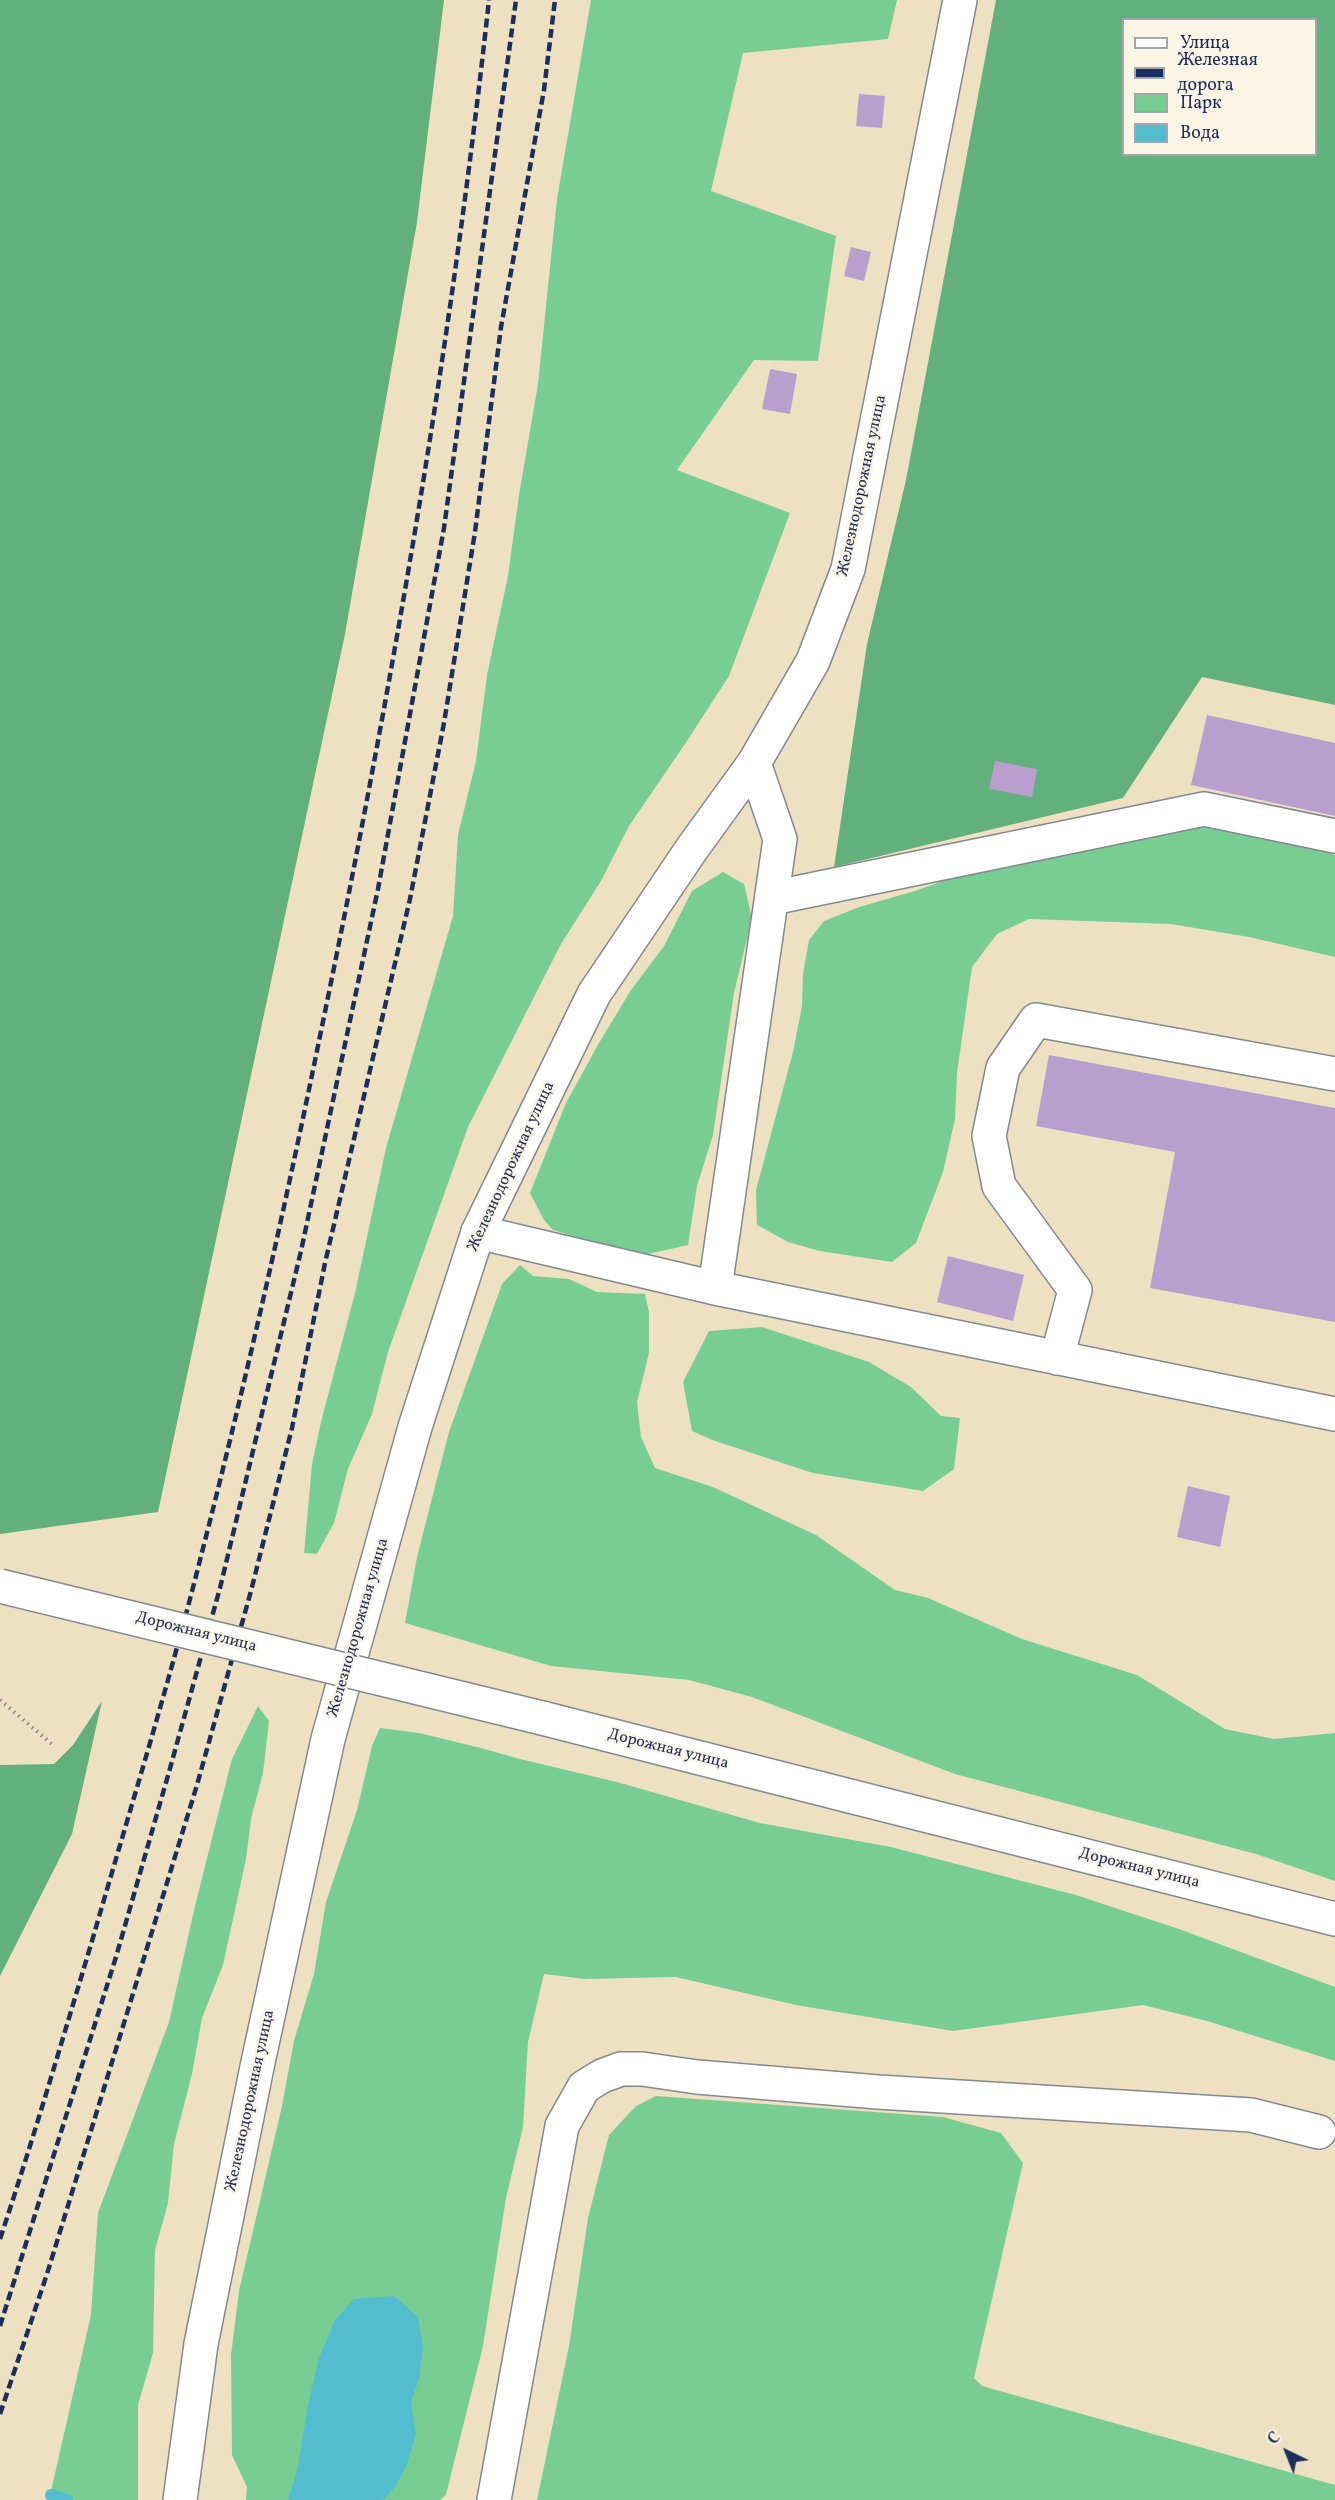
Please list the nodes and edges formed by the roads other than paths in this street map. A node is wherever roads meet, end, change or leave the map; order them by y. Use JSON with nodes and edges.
{"nodes":[{"id":1,"x":960,"y":0,"type":"edge"},
{"id":2,"x":754,"y":763,"type":"junction"},
{"id":3,"x":1335,"y":836,"type":"edge"},
{"id":4,"x":772,"y":898,"type":"junction"},
{"id":5,"x":1335,"y":1074,"type":"edge"},
{"id":6,"x":478,"y":1232,"type":"junction"},
{"id":7,"x":715,"y":1288,"type":"junction"},
{"id":8,"x":1057,"y":1358,"type":"junction"},
{"id":9,"x":1335,"y":1414,"type":"edge"},
{"id":10,"x":0,"y":1586,"type":"edge"},
{"id":11,"x":1335,"y":1919,"type":"edge"},
{"id":12,"x":1319,"y":2132,"type":"dead end"},
{"id":13,"x":180,"y":2500,"type":"edge"},
{"id":14,"x":494,"y":2500,"type":"edge"}],
"edges":[{"from":1,"to":2,"type":"main road","name":"Железнодорожная улица"},
{"from":2,"to":4,"type":"main road"},
{"from":2,"to":6,"type":"main road","name":"Железнодорожная улица"},
{"from":3,"to":4,"type":"main road"},
{"from":4,"to":7,"type":"main road"},
{"from":5,"to":8,"type":"main road"},
{"from":6,"to":7,"type":"main road"},
{"from":6,"to":13,"type":"main road","name":"Железнодорожная улица"},
{"from":7,"to":8,"type":"main road"},
{"from":8,"to":9,"type":"main road"},
{"from":10,"to":11,"type":"main road","name":"Дорожная улица","bridge":true},
{"from":12,"to":14,"type":"main road"}]}
